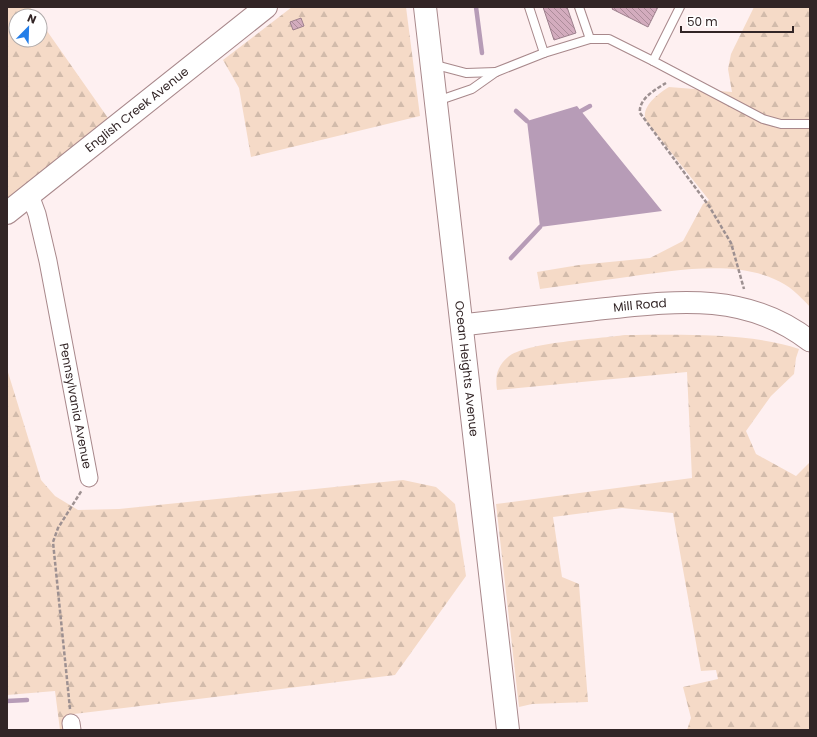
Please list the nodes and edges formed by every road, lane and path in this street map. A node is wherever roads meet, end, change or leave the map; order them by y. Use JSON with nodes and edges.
{"nodes":[{"id":1,"x":266,"y":7,"type":"edge"},
{"id":2,"x":425,"y":7,"type":"edge"},
{"id":3,"x":529,"y":7,"type":"edge"},
{"id":4,"x":579,"y":7,"type":"edge"},
{"id":5,"x":680,"y":7,"type":"edge"},
{"id":6,"x":590,"y":39,"type":"junction"},
{"id":7,"x":544,"y":53,"type":"junction"},
{"id":8,"x":653,"y":61,"type":"junction"},
{"id":9,"x":432,"y":63,"type":"junction"},
{"id":10,"x":496,"y":72,"type":"junction"},
{"id":11,"x":666,"y":83,"type":"dead end"},
{"id":12,"x":436,"y":101,"type":"junction"},
{"id":13,"x":810,"y":124,"type":"edge"},
{"id":14,"x":30,"y":195,"type":"junction"},
{"id":15,"x":7,"y":213,"type":"edge"},
{"id":16,"x":744,"y":289,"type":"dead end"},
{"id":17,"x":462,"y":325,"type":"junction"},
{"id":18,"x":810,"y":340,"type":"edge"},
{"id":19,"x":89,"y":478,"type":"joint"},
{"id":20,"x":72,"y":727,"type":"edge"},
{"id":21,"x":508,"y":730,"type":"edge"}],
"edges":[{"from":1,"to":14,"type":"main road","name":"English Creek Avenue"},
{"from":2,"to":9,"type":"main road","name":"Ocean Heights Avenue"},
{"from":3,"to":7,"type":"lane"},
{"from":4,"to":6,"type":"lane"},
{"from":5,"to":8,"type":"lane"},
{"from":6,"to":7,"type":"lane"},
{"from":6,"to":8,"type":"lane"},
{"from":7,"to":10,"type":"lane"},
{"from":8,"to":13,"type":"lane"},
{"from":9,"to":10,"type":"lane"},
{"from":9,"to":12,"type":"main road","name":"Ocean Heights Avenue"},
{"from":10,"to":12,"type":"lane"},
{"from":11,"to":16,"type":"path"},
{"from":12,"to":17,"type":"main road","name":"Ocean Heights Avenue"},
{"from":14,"to":15,"type":"main road","name":"English Creek Avenue"},
{"from":14,"to":19,"type":"street","name":"Pennsylvania Avenue"},
{"from":17,"to":18,"type":"street","name":"Mill Road"},
{"from":17,"to":21,"type":"main road","name":"Ocean Heights Avenue"},
{"from":19,"to":20,"type":"path","name":"Pennsylvania Avenue"}]}
